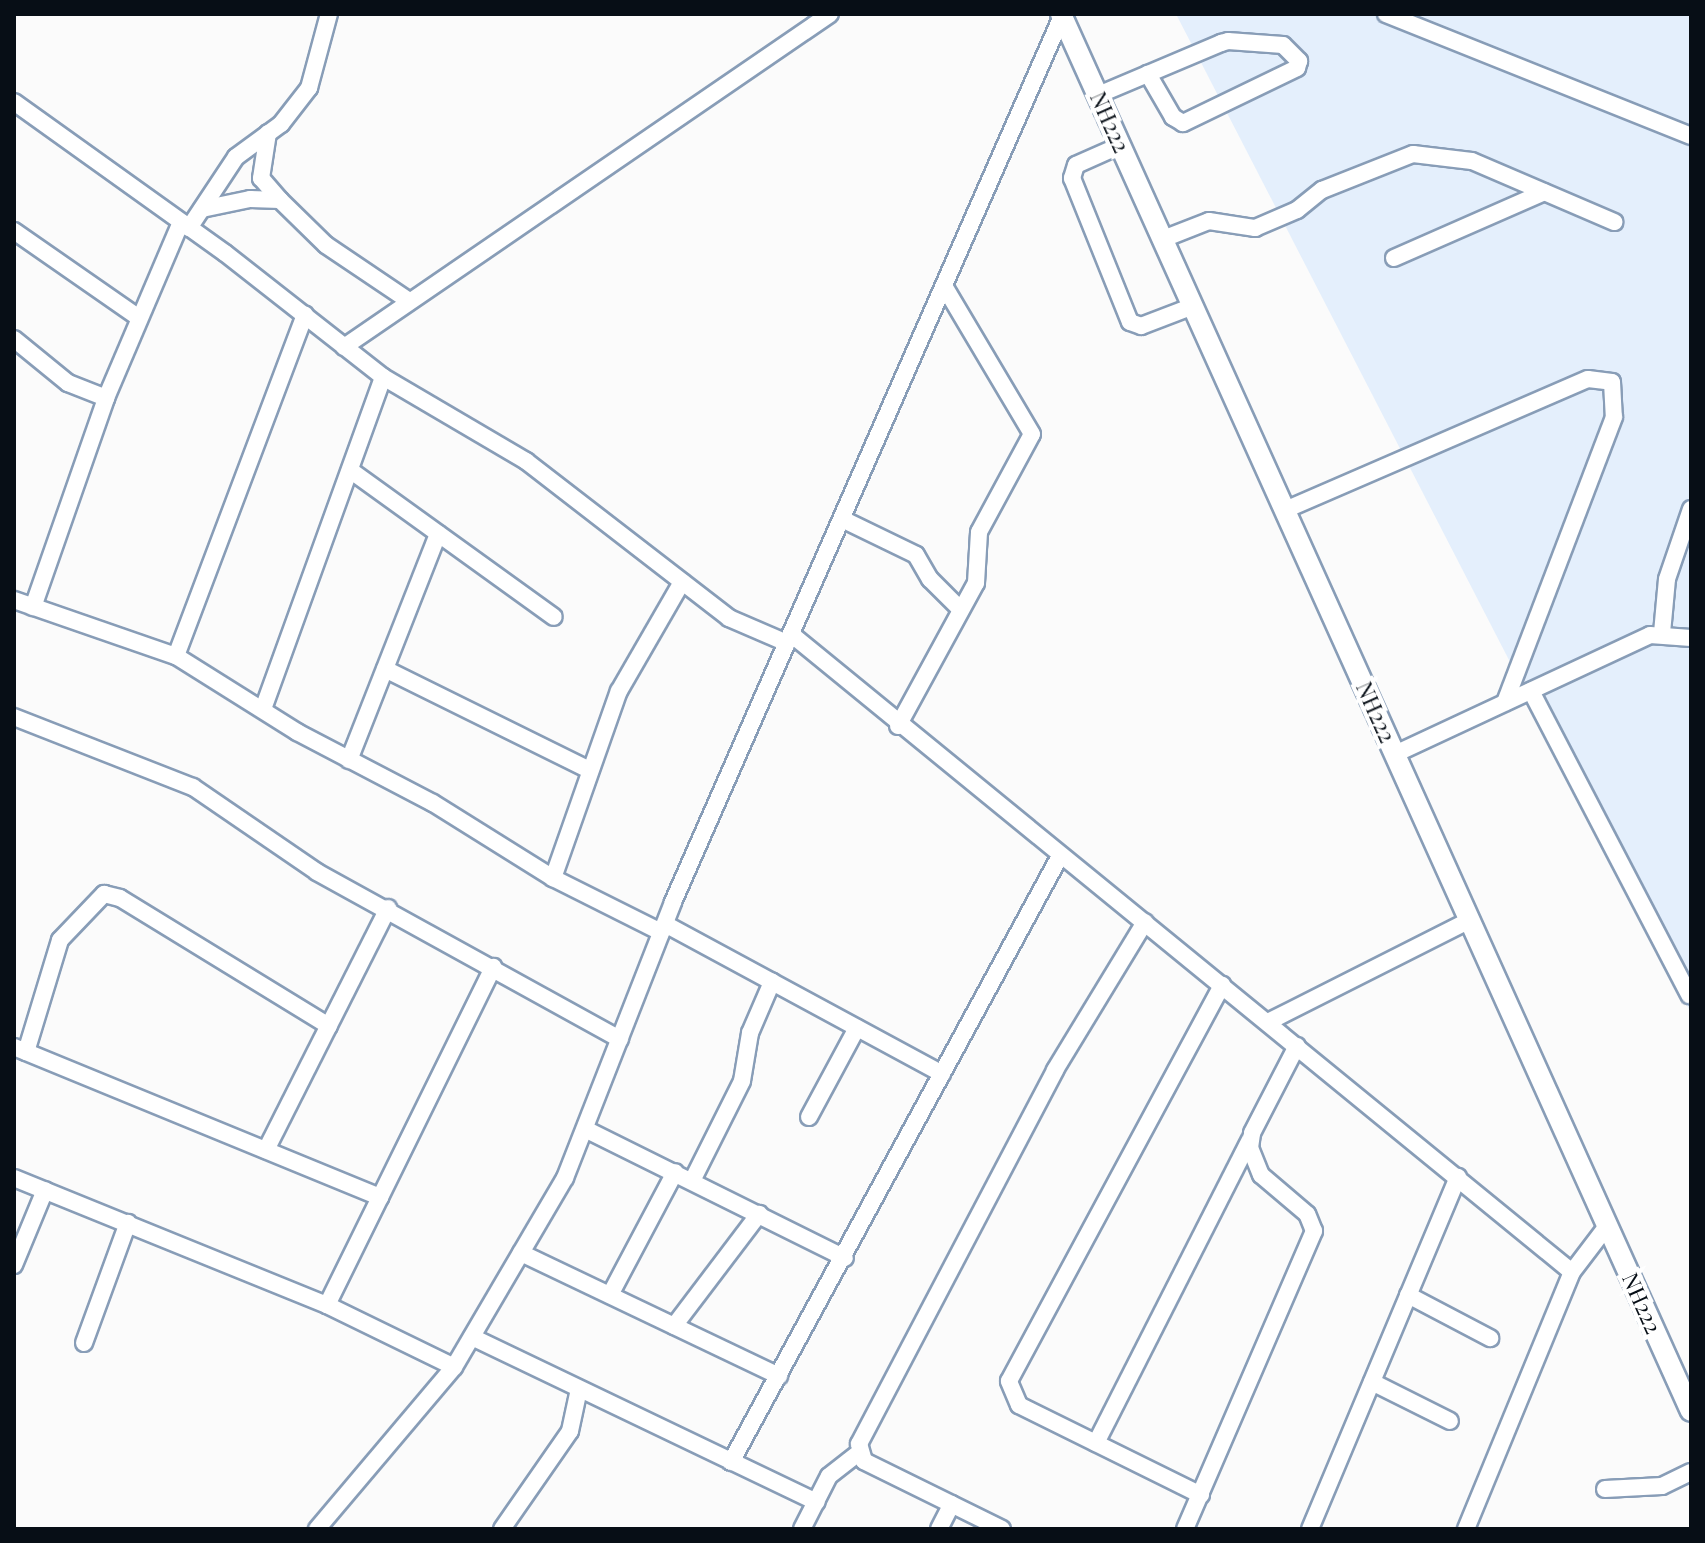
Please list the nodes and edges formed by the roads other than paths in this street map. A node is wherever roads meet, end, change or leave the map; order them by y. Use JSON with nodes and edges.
{"nodes":[{"id":1,"x":329,"y":14,"type":"edge"},
{"id":2,"x":830,"y":14,"type":"edge"},
{"id":3,"x":1386,"y":14,"type":"edge"},
{"id":4,"x":1062,"y":15,"type":"edge"},
{"id":5,"x":1148,"y":74,"type":"junction"},
{"id":6,"x":1098,"y":95,"type":"junction"},
{"id":7,"x":14,"y":102,"type":"edge"},
{"id":8,"x":268,"y":133,"type":"junction"},
{"id":9,"x":1691,"y":136,"type":"edge"},
{"id":10,"x":1121,"y":145,"type":"junction"},
{"id":11,"x":1544,"y":192,"type":"junction"},
{"id":12,"x":280,"y":200,"type":"junction"},
{"id":13,"x":202,"y":209,"type":"junction"},
{"id":14,"x":1614,"y":222,"type":"dead end"},
{"id":15,"x":185,"y":225,"type":"junction"},
{"id":16,"x":14,"y":231,"type":"edge"},
{"id":17,"x":1163,"y":239,"type":"junction"},
{"id":18,"x":1394,"y":258,"type":"dead end"},
{"id":19,"x":944,"y":286,"type":"junction"},
{"id":20,"x":409,"y":301,"type":"junction"},
{"id":21,"x":1193,"y":306,"type":"junction"},
{"id":22,"x":305,"y":315,"type":"junction"},
{"id":23,"x":139,"y":318,"type":"junction"},
{"id":24,"x":14,"y":339,"type":"edge"},
{"id":25,"x":344,"y":347,"type":"junction"},
{"id":26,"x":383,"y":377,"type":"junction"},
{"id":27,"x":106,"y":398,"type":"junction"},
{"id":28,"x":350,"y":470,"type":"junction"},
{"id":29,"x":1691,"y":509,"type":"edge"},
{"id":30,"x":1285,"y":510,"type":"junction"},
{"id":31,"x":842,"y":519,"type":"junction"},
{"id":32,"x":438,"y":534,"type":"junction"},
{"id":33,"x":682,"y":582,"type":"junction"},
{"id":34,"x":14,"y":600,"type":"edge"},
{"id":35,"x":33,"y":607,"type":"junction"},
{"id":36,"x":960,"y":609,"type":"junction"},
{"id":37,"x":554,"y":617,"type":"dead end"},
{"id":38,"x":1662,"y":633,"type":"junction"},
{"id":39,"x":1691,"y":638,"type":"edge"},
{"id":40,"x":789,"y":639,"type":"junction"},
{"id":41,"x":176,"y":656,"type":"junction"},
{"id":42,"x":385,"y":669,"type":"junction"},
{"id":43,"x":1531,"y":691,"type":"junction"},
{"id":44,"x":1505,"y":702,"type":"junction"},
{"id":45,"x":263,"y":709,"type":"junction"},
{"id":46,"x":14,"y":717,"type":"edge"},
{"id":47,"x":898,"y":726,"type":"junction"},
{"id":48,"x":1395,"y":754,"type":"junction"},
{"id":49,"x":349,"y":760,"type":"junction"},
{"id":50,"x":589,"y":770,"type":"junction"},
{"id":51,"x":1060,"y":856,"type":"junction"},
{"id":52,"x":553,"y":878,"type":"junction"},
{"id":53,"x":388,"y":908,"type":"junction"},
{"id":54,"x":1470,"y":920,"type":"junction"},
{"id":55,"x":1145,"y":922,"type":"junction"},
{"id":56,"x":663,"y":928,"type":"junction"},
{"id":57,"x":493,"y":967,"type":"junction"},
{"id":58,"x":772,"y":982,"type":"junction"},
{"id":59,"x":1222,"y":985,"type":"junction"},
{"id":60,"x":1689,"y":995,"type":"edge"},
{"id":61,"x":1268,"y":1022,"type":"junction"},
{"id":62,"x":329,"y":1026,"type":"junction"},
{"id":63,"x":857,"y":1028,"type":"junction"},
{"id":64,"x":620,"y":1039,"type":"junction"},
{"id":65,"x":1297,"y":1046,"type":"junction"},
{"id":66,"x":20,"y":1050,"type":"edge"},
{"id":67,"x":942,"y":1074,"type":"junction"},
{"id":68,"x":809,"y":1117,"type":"dead end"},
{"id":69,"x":585,"y":1129,"type":"junction"},
{"id":70,"x":1250,"y":1139,"type":"junction"},
{"id":71,"x":266,"y":1150,"type":"junction"},
{"id":72,"x":675,"y":1172,"type":"junction"},
{"id":73,"x":1458,"y":1177,"type":"junction"},
{"id":74,"x":14,"y":1178,"type":"edge"},
{"id":75,"x":692,"y":1181,"type":"junction"},
{"id":76,"x":45,"y":1190,"type":"junction"},
{"id":77,"x":380,"y":1197,"type":"junction"},
{"id":78,"x":759,"y":1214,"type":"junction"},
{"id":79,"x":128,"y":1223,"type":"junction"},
{"id":80,"x":1607,"y":1226,"type":"junction"},
{"id":81,"x":521,"y":1253,"type":"junction"},
{"id":82,"x":845,"y":1258,"type":"junction"},
{"id":83,"x":14,"y":1265,"type":"edge"},
{"id":84,"x":1572,"y":1272,"type":"junction"},
{"id":85,"x":610,"y":1295,"type":"junction"},
{"id":86,"x":1408,"y":1295,"type":"junction"},
{"id":87,"x":327,"y":1305,"type":"junction"},
{"id":88,"x":674,"y":1326,"type":"junction"},
{"id":89,"x":472,"y":1337,"type":"junction"},
{"id":90,"x":1490,"y":1338,"type":"dead end"},
{"id":91,"x":84,"y":1343,"type":"dead end"},
{"id":92,"x":454,"y":1367,"type":"junction"},
{"id":93,"x":779,"y":1376,"type":"junction"},
{"id":94,"x":1372,"y":1382,"type":"junction"},
{"id":95,"x":579,"y":1389,"type":"junction"},
{"id":96,"x":1691,"y":1411,"type":"edge"},
{"id":97,"x":1450,"y":1421,"type":"dead end"},
{"id":98,"x":1096,"y":1443,"type":"junction"},
{"id":99,"x":858,"y":1453,"type":"junction"},
{"id":100,"x":731,"y":1462,"type":"junction"},
{"id":101,"x":1691,"y":1472,"type":"edge"},
{"id":102,"x":1605,"y":1489,"type":"dead end"},
{"id":103,"x":1201,"y":1495,"type":"junction"},
{"id":104,"x":816,"y":1502,"type":"junction"},
{"id":105,"x":952,"y":1504,"type":"junction"},
{"id":106,"x":317,"y":1529,"type":"edge"},
{"id":107,"x":502,"y":1529,"type":"edge"},
{"id":108,"x":802,"y":1529,"type":"edge"},
{"id":109,"x":939,"y":1529,"type":"edge"},
{"id":110,"x":1002,"y":1529,"type":"edge"},
{"id":111,"x":1185,"y":1529,"type":"edge"},
{"id":112,"x":1310,"y":1529,"type":"edge"},
{"id":113,"x":1466,"y":1529,"type":"edge"}],
"edges":[{"from":1,"to":8,"type":"street"},
{"from":2,"to":20,"type":"street"},
{"from":3,"to":9,"type":"street"},
{"from":4,"to":6,"type":"main road","name":"NH222"},
{"from":4,"to":19,"type":"street"},
{"from":5,"to":5,"type":"street"},
{"from":5,"to":6,"type":"street"},
{"from":6,"to":10,"type":"main road","name":"NH222"},
{"from":7,"to":15,"type":"street"},
{"from":8,"to":12,"type":"street"},
{"from":8,"to":13,"type":"street"},
{"from":10,"to":17,"type":"main road","name":"NH222"},
{"from":10,"to":21,"type":"street"},
{"from":11,"to":14,"type":"street"},
{"from":11,"to":17,"type":"street"},
{"from":11,"to":18,"type":"street"},
{"from":12,"to":13,"type":"street"},
{"from":12,"to":20,"type":"street"},
{"from":13,"to":15,"type":"street"},
{"from":15,"to":22,"type":"street"},
{"from":15,"to":23,"type":"street"},
{"from":16,"to":23,"type":"street"},
{"from":17,"to":21,"type":"main road","name":"NH222"},
{"from":19,"to":31,"type":"street"},
{"from":19,"to":36,"type":"street"},
{"from":20,"to":25,"type":"street"},
{"from":21,"to":30,"type":"main road","name":"NH222"},
{"from":22,"to":25,"type":"street"},
{"from":22,"to":41,"type":"street"},
{"from":23,"to":27,"type":"street"},
{"from":24,"to":27,"type":"street"},
{"from":25,"to":26,"type":"street"},
{"from":26,"to":28,"type":"street"},
{"from":26,"to":33,"type":"street"},
{"from":27,"to":35,"type":"street"},
{"from":28,"to":32,"type":"street"},
{"from":28,"to":45,"type":"street"},
{"from":29,"to":38,"type":"street"},
{"from":30,"to":44,"type":"street"},
{"from":30,"to":48,"type":"main road","name":"NH222"},
{"from":31,"to":36,"type":"street"},
{"from":31,"to":40,"type":"street"},
{"from":32,"to":37,"type":"street"},
{"from":32,"to":42,"type":"street"},
{"from":33,"to":40,"type":"street"},
{"from":33,"to":50,"type":"street"},
{"from":34,"to":35,"type":"street"},
{"from":35,"to":41,"type":"street"},
{"from":36,"to":47,"type":"street"},
{"from":38,"to":39,"type":"street"},
{"from":38,"to":43,"type":"street"},
{"from":40,"to":47,"type":"street"},
{"from":40,"to":56,"type":"street"},
{"from":41,"to":45,"type":"street"},
{"from":42,"to":49,"type":"street"},
{"from":42,"to":50,"type":"street"},
{"from":43,"to":44,"type":"street"},
{"from":43,"to":60,"type":"street"},
{"from":44,"to":48,"type":"street"},
{"from":45,"to":49,"type":"street"},
{"from":46,"to":53,"type":"street"},
{"from":47,"to":51,"type":"street"},
{"from":48,"to":54,"type":"main road","name":"NH222"},
{"from":49,"to":52,"type":"street"},
{"from":50,"to":52,"type":"street"},
{"from":51,"to":55,"type":"street"},
{"from":51,"to":67,"type":"street"},
{"from":52,"to":56,"type":"street"},
{"from":53,"to":57,"type":"street"},
{"from":53,"to":62,"type":"street"},
{"from":54,"to":61,"type":"street"},
{"from":54,"to":80,"type":"main road","name":"NH222"},
{"from":55,"to":59,"type":"street"},
{"from":55,"to":99,"type":"street"},
{"from":56,"to":58,"type":"street"},
{"from":56,"to":64,"type":"street"},
{"from":57,"to":64,"type":"street"},
{"from":57,"to":77,"type":"street"},
{"from":58,"to":63,"type":"street"},
{"from":58,"to":75,"type":"street"},
{"from":59,"to":61,"type":"street"},
{"from":59,"to":98,"type":"street"},
{"from":61,"to":65,"type":"street"},
{"from":62,"to":66,"type":"street"},
{"from":62,"to":71,"type":"street"},
{"from":63,"to":67,"type":"street"},
{"from":63,"to":68,"type":"street"},
{"from":64,"to":69,"type":"street"},
{"from":65,"to":70,"type":"street"},
{"from":65,"to":73,"type":"street"},
{"from":66,"to":71,"type":"street"},
{"from":67,"to":82,"type":"street"},
{"from":69,"to":72,"type":"street"},
{"from":69,"to":81,"type":"street"},
{"from":70,"to":98,"type":"street"},
{"from":70,"to":103,"type":"street"},
{"from":71,"to":77,"type":"street"},
{"from":72,"to":75,"type":"street"},
{"from":72,"to":85,"type":"street"},
{"from":73,"to":84,"type":"street"},
{"from":73,"to":86,"type":"street"},
{"from":74,"to":76,"type":"street"},
{"from":75,"to":78,"type":"street"},
{"from":76,"to":79,"type":"street"},
{"from":76,"to":83,"type":"street"},
{"from":77,"to":87,"type":"street"},
{"from":78,"to":82,"type":"street"},
{"from":78,"to":88,"type":"street"},
{"from":79,"to":87,"type":"street"},
{"from":79,"to":91,"type":"street"},
{"from":80,"to":84,"type":"street"},
{"from":80,"to":96,"type":"main road","name":"NH222"},
{"from":81,"to":85,"type":"street"},
{"from":81,"to":89,"type":"street"},
{"from":82,"to":93,"type":"street"},
{"from":84,"to":113,"type":"street"},
{"from":85,"to":88,"type":"street"},
{"from":86,"to":90,"type":"street"},
{"from":86,"to":94,"type":"street"},
{"from":87,"to":92,"type":"street"},
{"from":88,"to":93,"type":"street"},
{"from":89,"to":92,"type":"street"},
{"from":89,"to":95,"type":"street"},
{"from":92,"to":106,"type":"street"},
{"from":93,"to":100,"type":"street"},
{"from":94,"to":97,"type":"street"},
{"from":94,"to":112,"type":"street"},
{"from":95,"to":100,"type":"street"},
{"from":95,"to":107,"type":"street"},
{"from":98,"to":103,"type":"street"},
{"from":99,"to":104,"type":"street"},
{"from":99,"to":105,"type":"street"},
{"from":100,"to":104,"type":"street"},
{"from":101,"to":102,"type":"street"},
{"from":103,"to":111,"type":"street"},
{"from":104,"to":108,"type":"street"},
{"from":105,"to":109,"type":"street"},
{"from":105,"to":110,"type":"street"}]}
